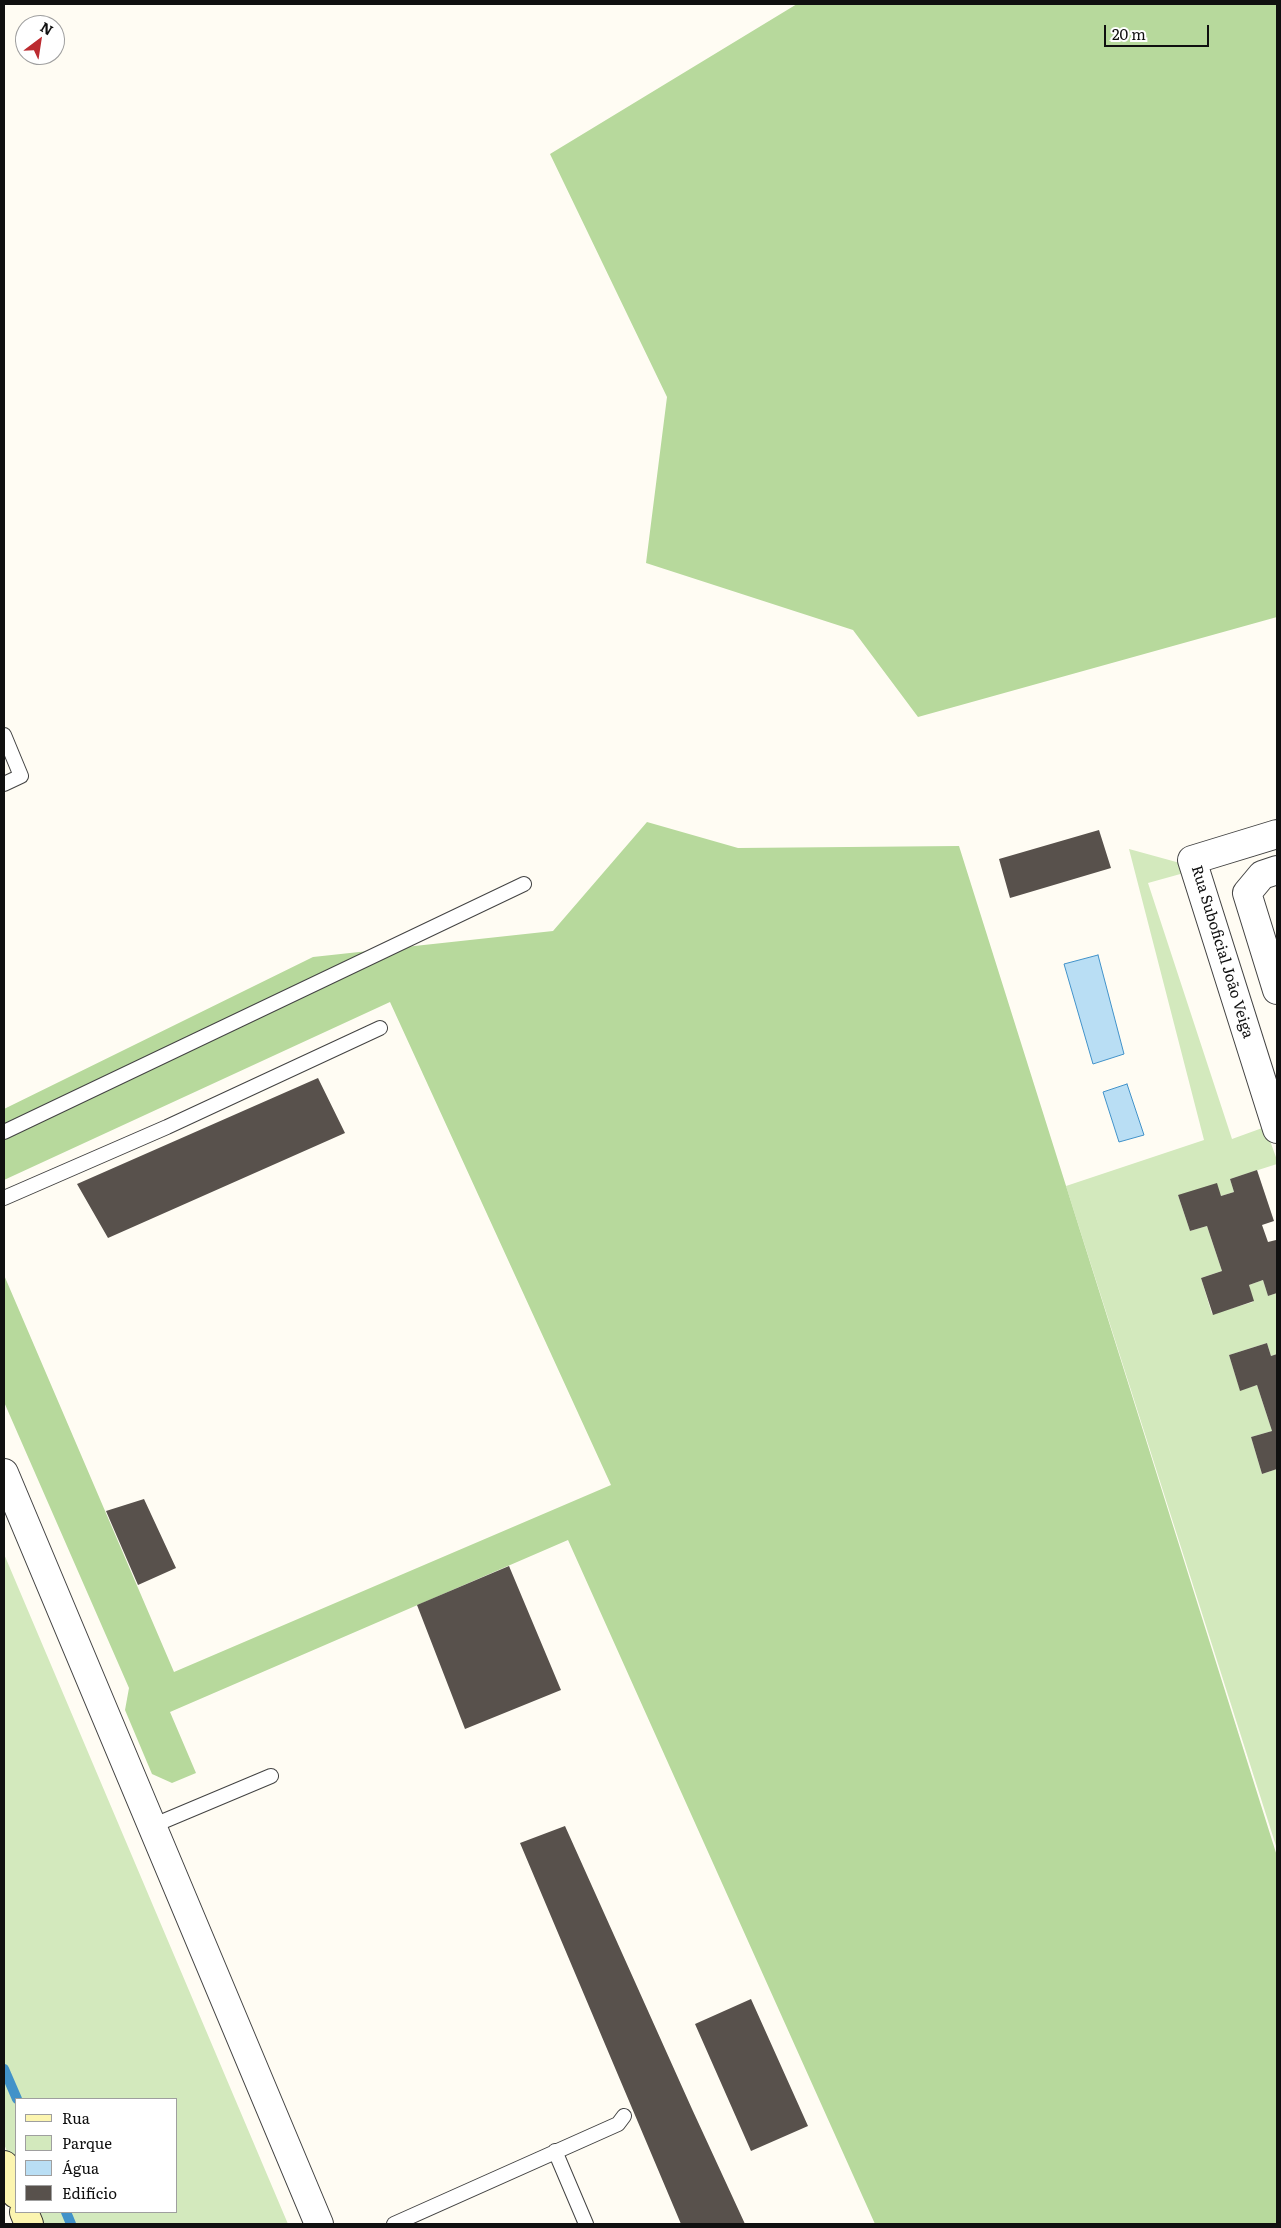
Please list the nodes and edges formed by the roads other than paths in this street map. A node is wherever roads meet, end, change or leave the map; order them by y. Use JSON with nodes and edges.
{"nodes":[{"id":1,"x":4,"y":735,"type":"edge"},
{"id":2,"x":4,"y":784,"type":"edge"},
{"id":3,"x":1277,"y":834,"type":"edge"},
{"id":4,"x":1277,"y":870,"type":"edge"},
{"id":5,"x":524,"y":884,"type":"dead end"},
{"id":6,"x":1277,"y":990,"type":"edge"},
{"id":7,"x":380,"y":1028,"type":"dead end"},
{"id":8,"x":1277,"y":1129,"type":"edge"},
{"id":9,"x":4,"y":1132,"type":"edge"},
{"id":10,"x":4,"y":1198,"type":"edge"},
{"id":11,"x":4,"y":1474,"type":"edge"},
{"id":12,"x":271,"y":1776,"type":"dead end"},
{"id":13,"x":152,"y":1826,"type":"junction"},
{"id":14,"x":624,"y":2116,"type":"dead end"},
{"id":15,"x":555,"y":2151,"type":"junction"},
{"id":16,"x":4,"y":2165,"type":"edge"},
{"id":17,"x":15,"y":2192,"type":"edge"},
{"id":18,"x":319,"y":2224,"type":"edge"},
{"id":19,"x":394,"y":2224,"type":"edge"},
{"id":20,"x":586,"y":2224,"type":"edge"}],
"edges":[{"from":1,"to":2,"type":"lane"},
{"from":3,"to":8,"type":"street","name":"Rua Suboficial João Veiga"},
{"from":4,"to":6,"type":"street"},
{"from":5,"to":9,"type":"lane"},
{"from":7,"to":10,"type":"lane"},
{"from":11,"to":13,"type":"street"},
{"from":12,"to":13,"type":"lane"},
{"from":13,"to":18,"type":"street"},
{"from":14,"to":15,"type":"lane"},
{"from":15,"to":19,"type":"lane"},
{"from":15,"to":20,"type":"lane"},
{"from":16,"to":17,"type":"street"}]}
